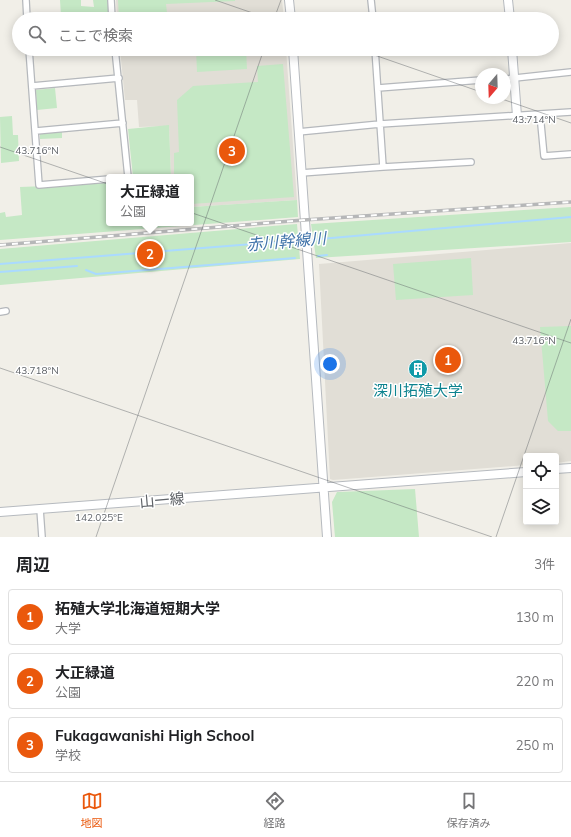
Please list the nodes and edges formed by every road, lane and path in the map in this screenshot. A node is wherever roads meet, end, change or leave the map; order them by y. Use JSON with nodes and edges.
{"nodes":[{"id":1,"x":26,"y":0,"type":"edge"},
{"id":2,"x":111,"y":0,"type":"edge"},
{"id":3,"x":289,"y":0,"type":"edge"},
{"id":4,"x":371,"y":0,"type":"edge"},
{"id":5,"x":508,"y":0,"type":"edge"},
{"id":6,"x":27,"y":12,"type":"edge"},
{"id":7,"x":112,"y":12,"type":"edge"},
{"id":8,"x":290,"y":12,"type":"edge"},
{"id":9,"x":372,"y":12,"type":"edge"},
{"id":10,"x":509,"y":12,"type":"edge"},
{"id":11,"x":30,"y":56,"type":"edge"},
{"id":12,"x":116,"y":56,"type":"edge"},
{"id":13,"x":293,"y":56,"type":"edge"},
{"id":14,"x":376,"y":56,"type":"edge"},
{"id":15,"x":512,"y":56,"type":"edge"},
{"id":16,"x":571,"y":72,"type":"edge"},
{"id":17,"x":119,"y":78,"type":"junction"},
{"id":18,"x":511,"y":78,"type":"edge"},
{"id":19,"x":514,"y":78,"type":"junction"},
{"id":20,"x":475,"y":80,"type":"edge"},
{"id":21,"x":32,"y":86,"type":"junction"},
{"id":22,"x":378,"y":88,"type":"junction"},
{"id":23,"x":571,"y":112,"type":"edge"},
{"id":24,"x":540,"y":114,"type":"junction"},
{"id":25,"x":517,"y":116,"type":"junction"},
{"id":26,"x":123,"y":123,"type":"junction"},
{"id":27,"x":380,"y":124,"type":"junction"},
{"id":28,"x":36,"y":131,"type":"junction"},
{"id":29,"x":298,"y":132,"type":"junction"},
{"id":30,"x":571,"y":154,"type":"edge"},
{"id":31,"x":471,"y":162,"type":"dead end"},
{"id":32,"x":383,"y":167,"type":"junction"},
{"id":33,"x":301,"y":173,"type":"junction"},
{"id":34,"x":128,"y":174,"type":"edge"},
{"id":35,"x":106,"y":179,"type":"edge"},
{"id":36,"x":571,"y":468,"type":"edge"},
{"id":37,"x":559,"y":469,"type":"edge"},
{"id":38,"x":523,"y":472,"type":"edge"},
{"id":39,"x":323,"y":487,"type":"junction"},
{"id":40,"x":40,"y":509,"type":"junction"},
{"id":41,"x":0,"y":512,"type":"edge"},
{"id":42,"x":42,"y":537,"type":"edge"},
{"id":43,"x":327,"y":537,"type":"edge"}],
"edges":[{"from":1,"to":6,"type":"street"},
{"from":2,"to":7,"type":"street"},
{"from":3,"to":8,"type":"street"},
{"from":4,"to":9,"type":"street"},
{"from":5,"to":10,"type":"street"},
{"from":11,"to":21,"type":"street"},
{"from":12,"to":17,"type":"street"},
{"from":13,"to":29,"type":"street"},
{"from":14,"to":22,"type":"street"},
{"from":15,"to":19,"type":"street"},
{"from":16,"to":19,"type":"street"},
{"from":17,"to":21,"type":"street"},
{"from":17,"to":26,"type":"street"},
{"from":18,"to":19,"type":"street"},
{"from":19,"to":25,"type":"street"},
{"from":20,"to":22,"type":"street"},
{"from":21,"to":28,"type":"street"},
{"from":22,"to":27,"type":"street"},
{"from":23,"to":24,"type":"street"},
{"from":24,"to":25,"type":"street"},
{"from":24,"to":30,"type":"street"},
{"from":25,"to":27,"type":"street"},
{"from":26,"to":28,"type":"street"},
{"from":26,"to":34,"type":"street"},
{"from":27,"to":29,"type":"street"},
{"from":27,"to":32,"type":"street"},
{"from":28,"to":35,"type":"street"},
{"from":29,"to":33,"type":"street"},
{"from":31,"to":32,"type":"street"},
{"from":32,"to":33,"type":"street"},
{"from":33,"to":39,"type":"street"},
{"from":36,"to":37,"type":"street"},
{"from":38,"to":39,"type":"street","name":"山一線"},
{"from":39,"to":40,"type":"street","name":"山一線"},
{"from":39,"to":43,"type":"street"},
{"from":40,"to":41,"type":"street","name":"山一線"},
{"from":40,"to":42,"type":"street"}]}
